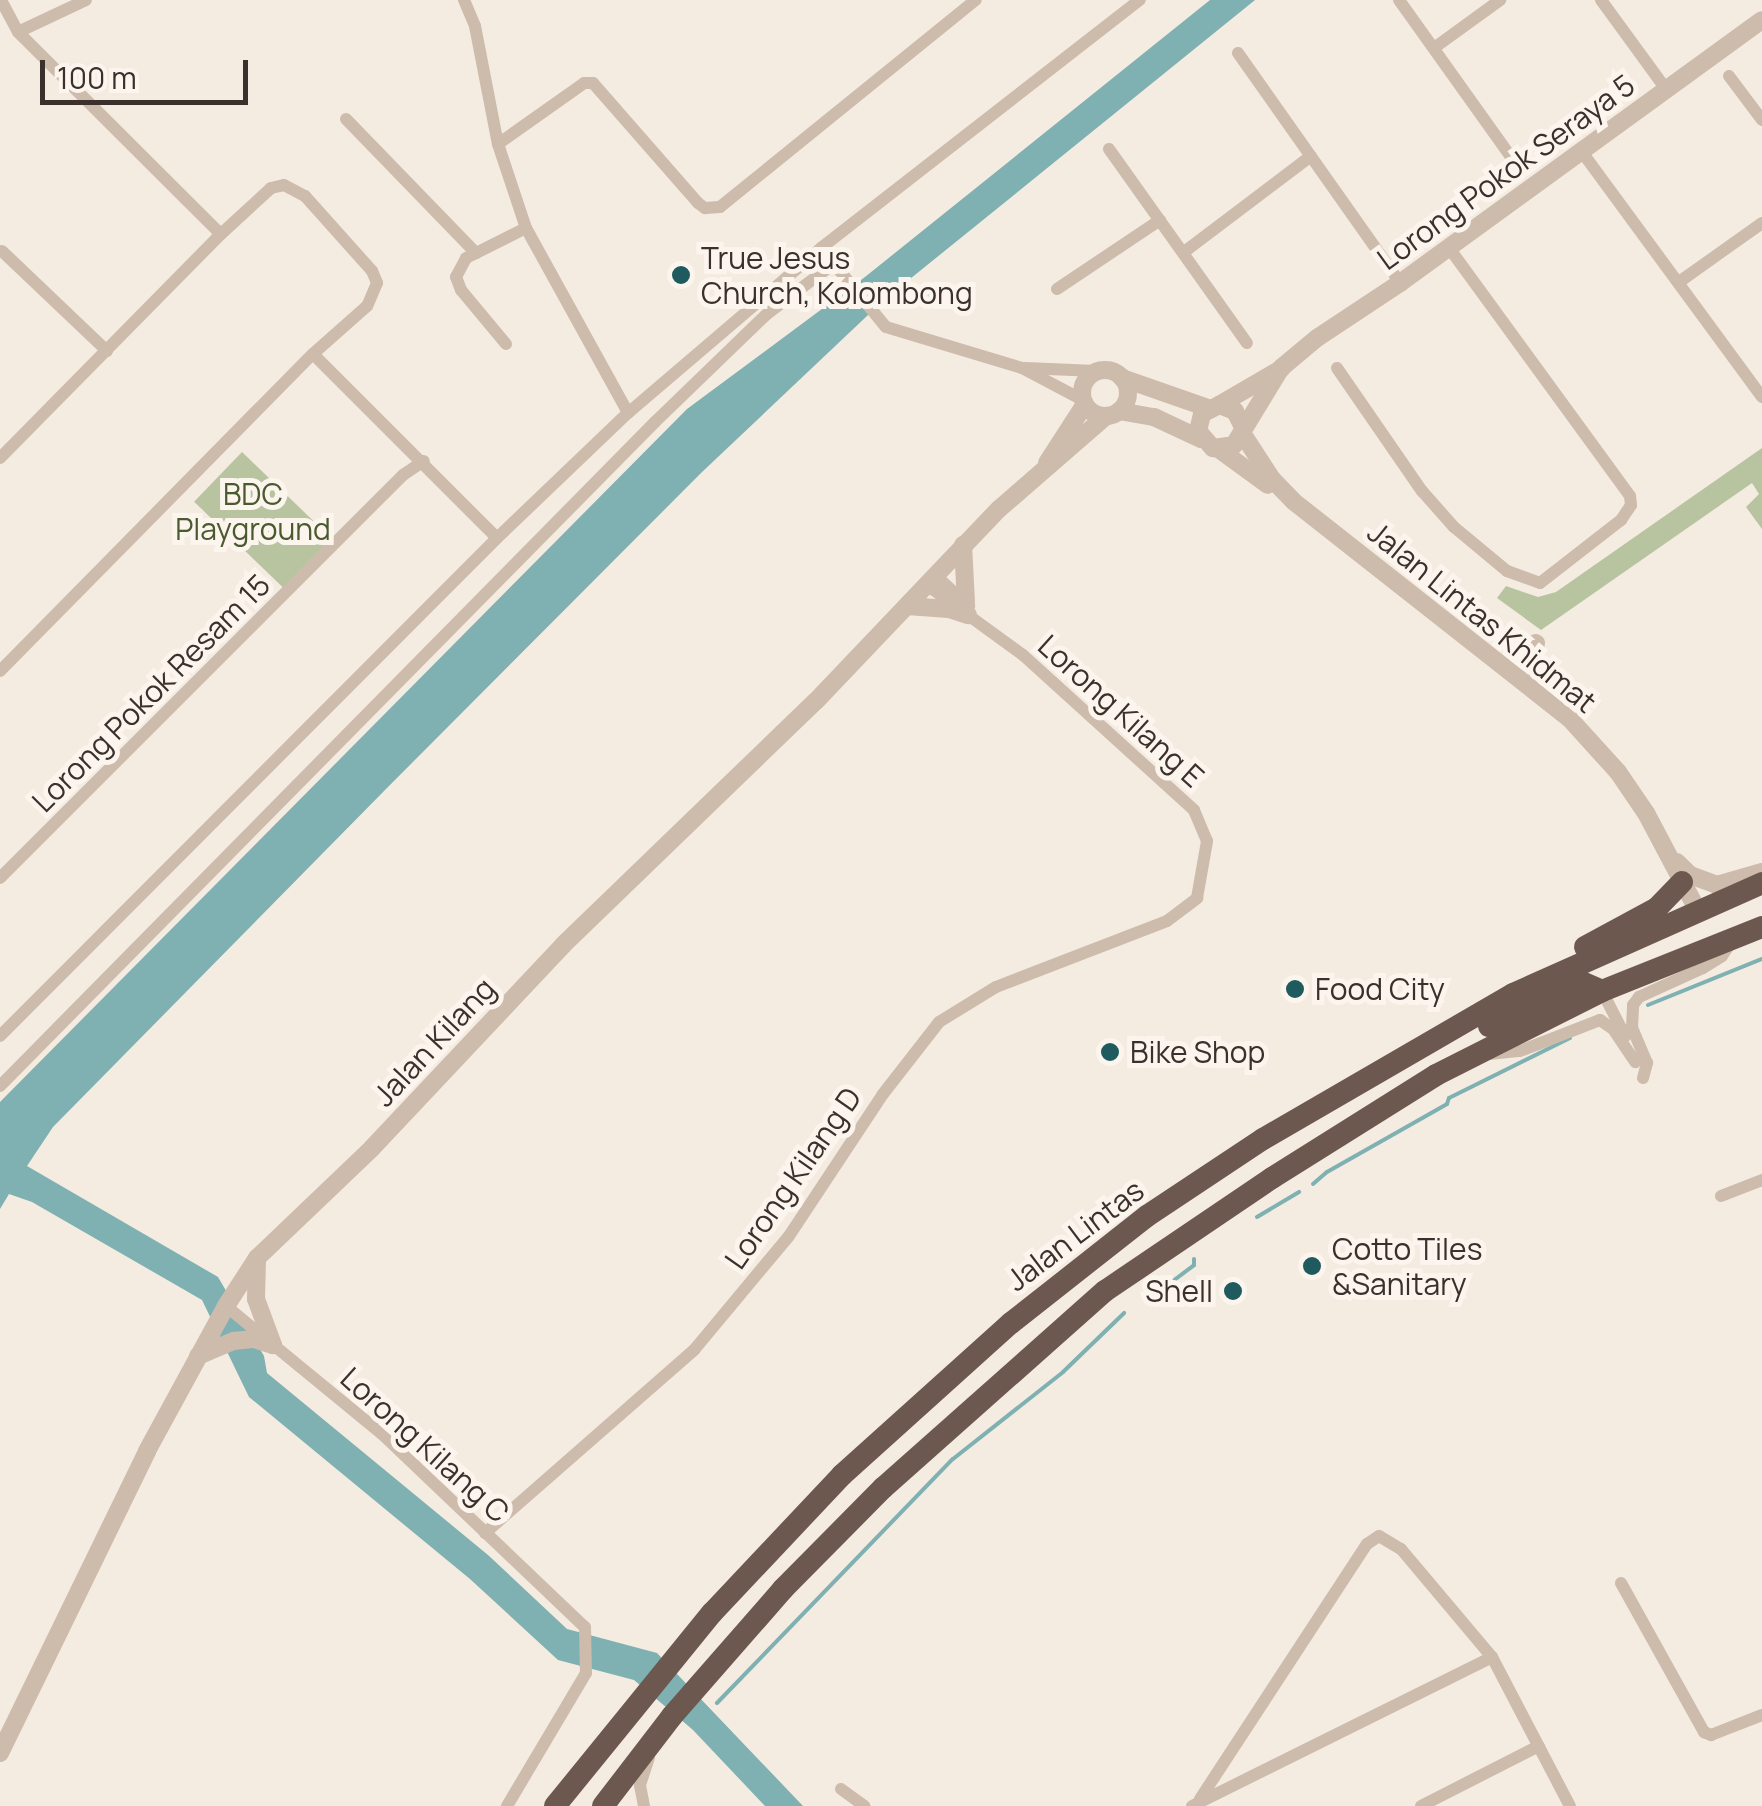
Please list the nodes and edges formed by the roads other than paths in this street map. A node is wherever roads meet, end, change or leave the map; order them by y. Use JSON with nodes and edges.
{"nodes":[{"id":1,"x":2,"y":0,"type":"edge"},
{"id":2,"x":86,"y":0,"type":"edge"},
{"id":3,"x":464,"y":0,"type":"edge"},
{"id":4,"x":976,"y":0,"type":"edge"},
{"id":5,"x":1140,"y":0,"type":"edge"},
{"id":6,"x":1399,"y":0,"type":"edge"},
{"id":7,"x":1500,"y":0,"type":"edge"},
{"id":8,"x":1601,"y":0,"type":"edge"},
{"id":9,"x":1762,"y":20,"type":"edge"},
{"id":10,"x":18,"y":32,"type":"junction"},
{"id":11,"x":1434,"y":48,"type":"junction"},
{"id":12,"x":1238,"y":53,"type":"dead end"},
{"id":13,"x":1730,"y":76,"type":"dead end"},
{"id":14,"x":1666,"y":89,"type":"junction"},
{"id":15,"x":346,"y":119,"type":"dead end"},
{"id":16,"x":1762,"y":120,"type":"edge"},
{"id":17,"x":498,"y":144,"type":"junction"},
{"id":18,"x":1109,"y":149,"type":"dead end"},
{"id":19,"x":1582,"y":152,"type":"junction"},
{"id":20,"x":1311,"y":156,"type":"junction"},
{"id":21,"x":1516,"y":164,"type":"dead end"},
{"id":22,"x":1160,"y":220,"type":"junction"},
{"id":23,"x":1762,"y":223,"type":"edge"},
{"id":24,"x":526,"y":228,"type":"junction"},
{"id":25,"x":220,"y":234,"type":"junction"},
{"id":26,"x":822,"y":248,"type":"junction"},
{"id":27,"x":1449,"y":248,"type":"junction"},
{"id":28,"x":2,"y":251,"type":"edge"},
{"id":29,"x":1184,"y":252,"type":"junction"},
{"id":30,"x":476,"y":254,"type":"junction"},
{"id":31,"x":833,"y":264,"type":"junction"},
{"id":32,"x":1679,"y":282,"type":"junction"},
{"id":33,"x":1400,"y":283,"type":"junction"},
{"id":34,"x":1057,"y":290,"type":"dead end"},
{"id":35,"x":1247,"y":343,"type":"dead end"},
{"id":36,"x":506,"y":344,"type":"dead end"},
{"id":37,"x":107,"y":351,"type":"junction"},
{"id":38,"x":312,"y":354,"type":"junction"},
{"id":39,"x":1022,"y":368,"type":"junction"},
{"id":40,"x":1282,"y":368,"type":"junction"},
{"id":41,"x":1337,"y":368,"type":"dead end"},
{"id":42,"x":1096,"y":371,"type":"junction"},
{"id":43,"x":1122,"y":378,"type":"junction"},
{"id":44,"x":1762,"y":397,"type":"edge"},
{"id":45,"x":1084,"y":402,"type":"junction"},
{"id":46,"x":1213,"y":407,"type":"junction"},
{"id":47,"x":628,"y":413,"type":"junction"},
{"id":48,"x":1112,"y":414,"type":"junction"},
{"id":49,"x":1242,"y":430,"type":"junction"},
{"id":50,"x":1201,"y":439,"type":"junction"},
{"id":51,"x":1220,"y":450,"type":"junction"},
{"id":52,"x":0,"y":458,"type":"edge"},
{"id":53,"x":424,"y":461,"type":"junction"},
{"id":54,"x":1044,"y":468,"type":"junction"},
{"id":55,"x":1294,"y":501,"type":"junction"},
{"id":56,"x":497,"y":538,"type":"junction"},
{"id":57,"x":963,"y":545,"type":"junction"},
{"id":58,"x":932,"y":581,"type":"junction"},
{"id":59,"x":907,"y":606,"type":"junction"},
{"id":60,"x":967,"y":609,"type":"junction"},
{"id":61,"x":1536,"y":643,"type":"dead end"},
{"id":62,"x":0,"y":671,"type":"edge"},
{"id":63,"x":1569,"y":718,"type":"junction"},
{"id":64,"x":1673,"y":858,"type":"junction"},
{"id":65,"x":1762,"y":872,"type":"edge"},
{"id":66,"x":0,"y":878,"type":"edge"},
{"id":67,"x":1682,"y":882,"type":"junction"},
{"id":68,"x":1762,"y":883,"type":"edge"},
{"id":69,"x":1699,"y":912,"type":"junction"},
{"id":70,"x":1762,"y":913,"type":"edge"},
{"id":71,"x":1178,"y":915,"type":"joint"},
{"id":72,"x":1762,"y":927,"type":"edge"},
{"id":73,"x":1734,"y":938,"type":"junction"},
{"id":74,"x":1556,"y":972,"type":"junction"},
{"id":75,"x":1602,"y":991,"type":"junction"},
{"id":76,"x":0,"y":1036,"type":"edge"},
{"id":77,"x":1478,"y":1055,"type":"junction"},
{"id":78,"x":1644,"y":1078,"type":"dead end"},
{"id":79,"x":0,"y":1086,"type":"edge"},
{"id":80,"x":1305,"y":1114,"type":"junction"},
{"id":81,"x":1762,"y":1180,"type":"edge"},
{"id":82,"x":1720,"y":1196,"type":"dead end"},
{"id":83,"x":257,"y":1258,"type":"junction"},
{"id":84,"x":226,"y":1306,"type":"junction"},
{"id":85,"x":274,"y":1345,"type":"junction"},
{"id":86,"x":198,"y":1356,"type":"junction"},
{"id":87,"x":486,"y":1533,"type":"junction"},
{"id":88,"x":1621,"y":1583,"type":"dead end"},
{"id":89,"x":1492,"y":1657,"type":"junction"},
{"id":90,"x":672,"y":1716,"type":"junction"},
{"id":91,"x":1762,"y":1716,"type":"edge"},
{"id":92,"x":1540,"y":1746,"type":"junction"},
{"id":93,"x":0,"y":1752,"type":"edge"},
{"id":94,"x":841,"y":1789,"type":"dead end"},
{"id":95,"x":1196,"y":1803,"type":"edge"},
{"id":96,"x":507,"y":1806,"type":"edge"},
{"id":97,"x":556,"y":1806,"type":"edge"},
{"id":98,"x":603,"y":1806,"type":"edge"},
{"id":99,"x":644,"y":1806,"type":"edge"},
{"id":100,"x":864,"y":1806,"type":"edge"},
{"id":101,"x":1421,"y":1806,"type":"edge"},
{"id":102,"x":1570,"y":1806,"type":"edge"}],
"edges":[{"from":1,"to":10,"type":"street"},
{"from":2,"to":10,"type":"street"},
{"from":3,"to":17,"type":"street"},
{"from":4,"to":17,"type":"street"},
{"from":5,"to":26,"type":"street"},
{"from":6,"to":11,"type":"street"},
{"from":7,"to":11,"type":"street"},
{"from":8,"to":14,"type":"street"},
{"from":9,"to":14,"type":"street","name":"Lorong Pokok Seraya 5"},
{"from":10,"to":25,"type":"street"},
{"from":11,"to":21,"type":"street"},
{"from":12,"to":20,"type":"street"},
{"from":13,"to":16,"type":"street"},
{"from":14,"to":19,"type":"street","name":"Lorong Pokok Seraya 5"},
{"from":15,"to":30,"type":"street"},
{"from":17,"to":24,"type":"street"},
{"from":18,"to":22,"type":"street"},
{"from":19,"to":27,"type":"street","name":"Lorong Pokok Seraya 5"},
{"from":19,"to":32,"type":"street"},
{"from":20,"to":29,"type":"street"},
{"from":20,"to":33,"type":"street"},
{"from":22,"to":29,"type":"street"},
{"from":22,"to":34,"type":"street"},
{"from":23,"to":32,"type":"street"},
{"from":24,"to":30,"type":"street"},
{"from":24,"to":47,"type":"street"},
{"from":25,"to":37,"type":"street"},
{"from":25,"to":38,"type":"street"},
{"from":26,"to":31,"type":"street"},
{"from":26,"to":47,"type":"street"},
{"from":27,"to":33,"type":"street","name":"Lorong Pokok Seraya 5"},
{"from":27,"to":41,"type":"street"},
{"from":28,"to":37,"type":"street"},
{"from":29,"to":35,"type":"street"},
{"from":30,"to":36,"type":"street"},
{"from":31,"to":39,"type":"street"},
{"from":31,"to":79,"type":"street"},
{"from":32,"to":44,"type":"street"},
{"from":33,"to":40,"type":"street","name":"Lorong Pokok Seraya 5"},
{"from":37,"to":52,"type":"street"},
{"from":38,"to":53,"type":"street"},
{"from":38,"to":62,"type":"street"},
{"from":39,"to":42,"type":"street"},
{"from":39,"to":45,"type":"street"},
{"from":40,"to":46,"type":"street","name":"Lorong Pokok Seraya 5"},
{"from":40,"to":49,"type":"street","name":"Lorong Pokok Seraya 5"},
{"from":42,"to":43,"type":"street"},
{"from":42,"to":45,"type":"street"},
{"from":43,"to":46,"type":"street"},
{"from":43,"to":48,"type":"street"},
{"from":45,"to":48,"type":"street"},
{"from":45,"to":54,"type":"street","name":"Jalan Kilang"},
{"from":46,"to":49,"type":"street"},
{"from":46,"to":50,"type":"street"},
{"from":47,"to":56,"type":"street"},
{"from":48,"to":50,"type":"street"},
{"from":48,"to":54,"type":"street","name":"Jalan Kilang"},
{"from":49,"to":51,"type":"street"},
{"from":49,"to":55,"type":"street","name":"Jalan Lintas Khidmat"},
{"from":50,"to":51,"type":"street"},
{"from":51,"to":55,"type":"street"},
{"from":53,"to":56,"type":"street"},
{"from":53,"to":66,"type":"street","name":"Lorong Pokok Resam 15"},
{"from":54,"to":57,"type":"street","name":"Jalan Kilang"},
{"from":55,"to":63,"type":"street","name":"Jalan Lintas Khidmat"},
{"from":56,"to":76,"type":"street"},
{"from":57,"to":58,"type":"street","name":"Jalan Kilang"},
{"from":57,"to":60,"type":"street"},
{"from":58,"to":59,"type":"street","name":"Jalan Kilang"},
{"from":58,"to":60,"type":"street","name":"Lorong Kilang E"},
{"from":59,"to":60,"type":"street"},
{"from":59,"to":83,"type":"street","name":"Jalan Kilang"},
{"from":60,"to":71,"type":"street","name":"Lorong Kilang E"},
{"from":61,"to":63,"type":"street"},
{"from":63,"to":64,"type":"street","name":"Jalan Lintas Khidmat"},
{"from":64,"to":65,"type":"street"},
{"from":64,"to":67,"type":"street"},
{"from":67,"to":69,"type":"street"},
{"from":67,"to":74,"type":"highway"},
{"from":68,"to":69,"type":"highway","name":"Jalan Lintas"},
{"from":69,"to":70,"type":"highway"},
{"from":69,"to":74,"type":"highway","name":"Jalan Lintas"},
{"from":71,"to":87,"type":"street","name":"Lorong Kilang D"},
{"from":72,"to":73,"type":"highway","name":"Jalan Lintas"},
{"from":73,"to":75,"type":"highway","name":"Jalan Lintas"},
{"from":73,"to":78,"type":"street"},
{"from":74,"to":80,"type":"highway","name":"Jalan Lintas"},
{"from":75,"to":77,"type":"highway","name":"Jalan Lintas"},
{"from":75,"to":77,"type":"street"},
{"from":75,"to":80,"type":"highway"},
{"from":77,"to":90,"type":"highway","name":"Jalan Lintas"},
{"from":80,"to":97,"type":"highway","name":"Jalan Lintas"},
{"from":81,"to":82,"type":"street"},
{"from":83,"to":84,"type":"street","name":"Jalan Kilang"},
{"from":83,"to":85,"type":"street"},
{"from":84,"to":85,"type":"street","name":"Lorong Kilang C"},
{"from":84,"to":86,"type":"street","name":"Jalan Kilang"},
{"from":85,"to":86,"type":"street"},
{"from":85,"to":87,"type":"street","name":"Lorong Kilang C"},
{"from":86,"to":93,"type":"street","name":"Jalan Kilang"},
{"from":87,"to":96,"type":"street","name":"Lorong Kilang C"},
{"from":88,"to":91,"type":"street"},
{"from":89,"to":92,"type":"street"},
{"from":89,"to":95,"type":"street"},
{"from":89,"to":95,"type":"street"},
{"from":90,"to":98,"type":"highway","name":"Jalan Lintas"},
{"from":90,"to":99,"type":"street"},
{"from":92,"to":101,"type":"street"},
{"from":92,"to":102,"type":"street"},
{"from":94,"to":100,"type":"street"}]}
